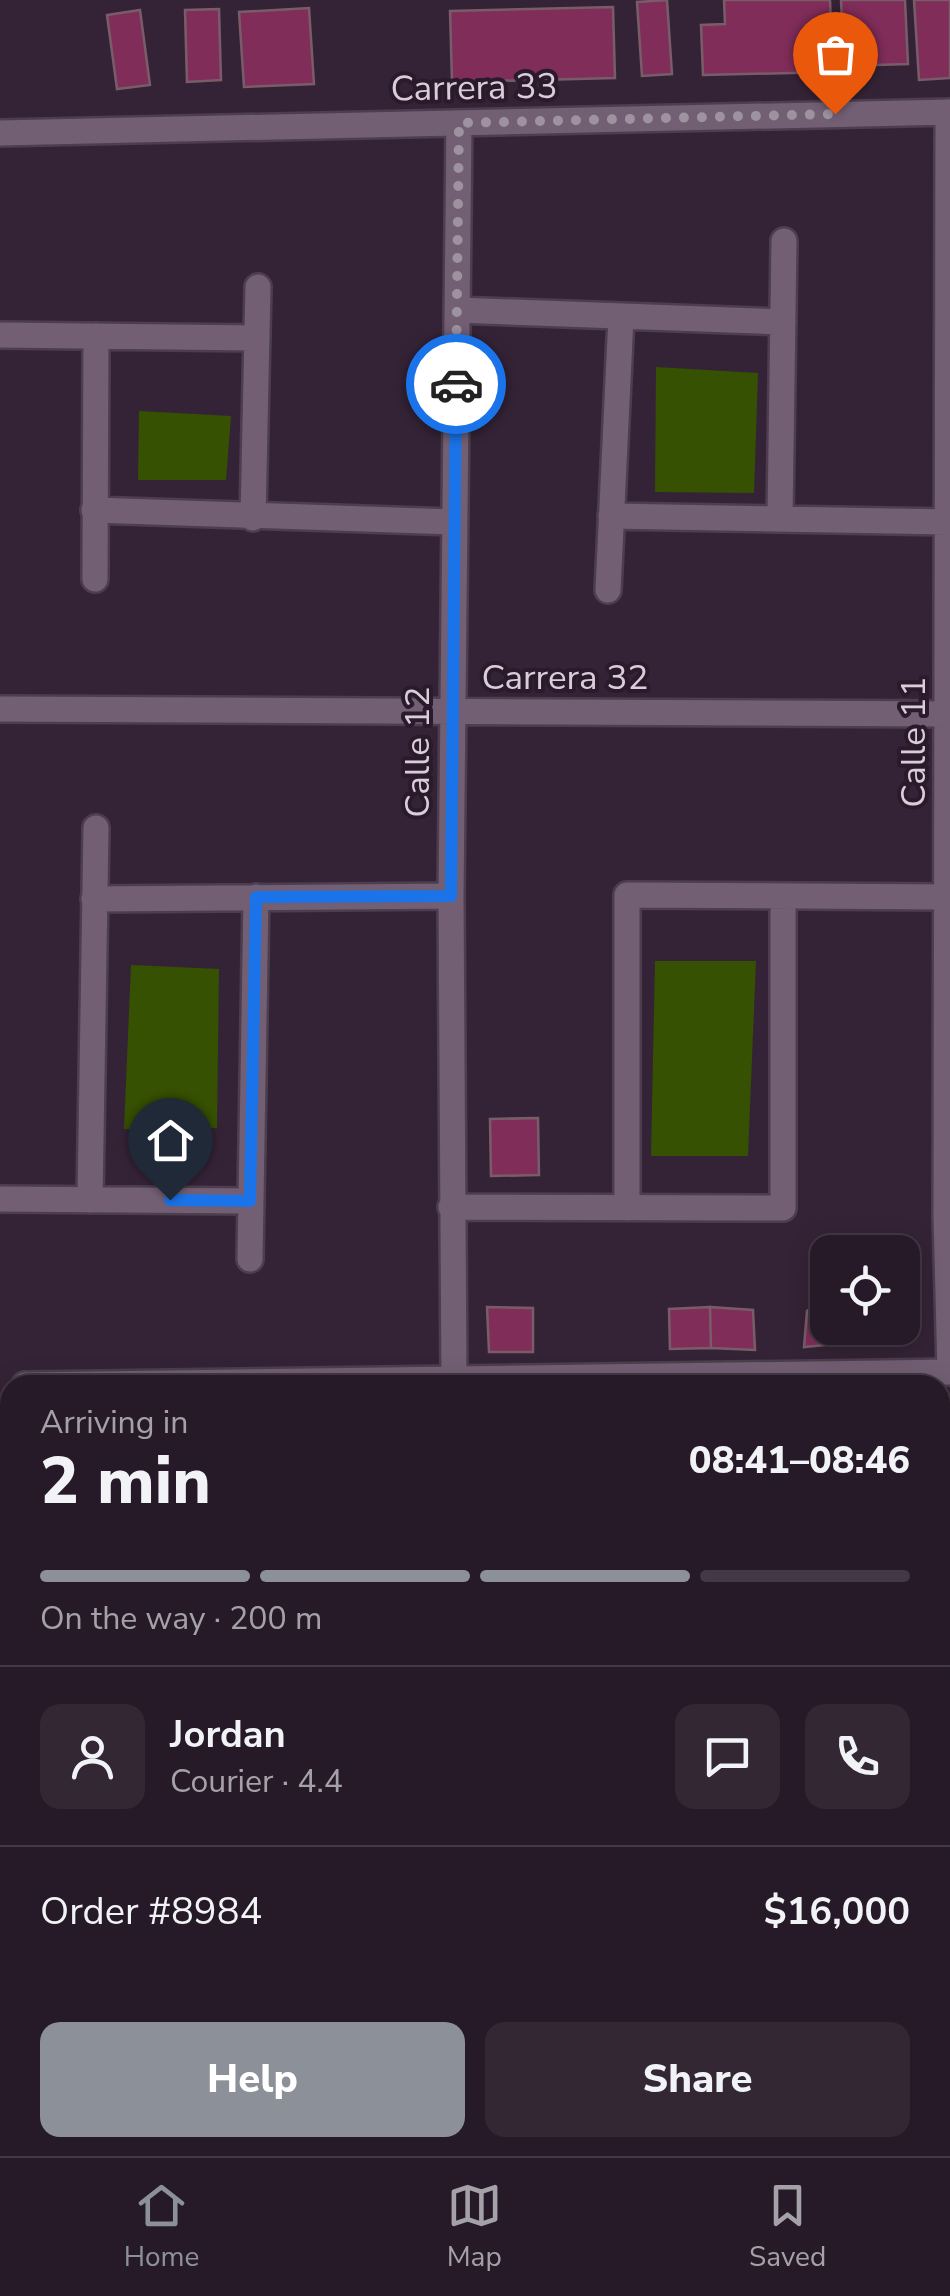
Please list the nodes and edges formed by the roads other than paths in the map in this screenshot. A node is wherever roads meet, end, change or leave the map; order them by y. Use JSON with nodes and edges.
{"nodes":[{"id":1,"x":949,"y":112,"type":"edge"},
{"id":2,"x":459,"y":123,"type":"junction"},
{"id":3,"x":0,"y":133,"type":"edge"},
{"id":4,"x":784,"y":241,"type":"dead end"},
{"id":5,"x":258,"y":286,"type":"dead end"},
{"id":6,"x":949,"y":300,"type":"edge"},
{"id":7,"x":457,"y":310,"type":"junction"},
{"id":8,"x":621,"y":316,"type":"junction"},
{"id":9,"x":782,"y":322,"type":"junction"},
{"id":10,"x":0,"y":336,"type":"edge"},
{"id":11,"x":96,"y":336,"type":"junction"},
{"id":12,"x":257,"y":338,"type":"junction"},
{"id":13,"x":94,"y":510,"type":"junction"},
{"id":14,"x":612,"y":516,"type":"junction"},
{"id":15,"x":253,"y":518,"type":"junction"},
{"id":16,"x":780,"y":518,"type":"junction"},
{"id":17,"x":454,"y":522,"type":"junction"},
{"id":18,"x":949,"y":522,"type":"edge"},
{"id":19,"x":95,"y":578,"type":"dead end"},
{"id":20,"x":608,"y":590,"type":"dead end"},
{"id":21,"x":0,"y":710,"type":"edge"},
{"id":22,"x":452,"y":712,"type":"junction"},
{"id":23,"x":949,"y":714,"type":"edge"},
{"id":24,"x":96,"y":828,"type":"dead end"},
{"id":25,"x":451,"y":896,"type":"junction"},
{"id":26,"x":784,"y":896,"type":"junction"},
{"id":27,"x":948,"y":896,"type":"junction"},
{"id":28,"x":256,"y":897,"type":"junction"},
{"id":29,"x":94,"y":899,"type":"junction"},
{"id":30,"x":0,"y":1200,"type":"edge"},
{"id":31,"x":90,"y":1200,"type":"junction"},
{"id":32,"x":250,"y":1201,"type":"junction"},
{"id":33,"x":451,"y":1208,"type":"junction"},
{"id":34,"x":627,"y":1208,"type":"junction"},
{"id":35,"x":948,"y":1215,"type":"edge"},
{"id":36,"x":250,"y":1259,"type":"dead end"},
{"id":37,"x":950,"y":1372,"type":"edge"},
{"id":38,"x":454,"y":1375,"type":"edge"},
{"id":39,"x":815,"y":1375,"type":"edge"}],
"edges":[{"from":1,"to":2,"type":"street","name":"Carrera 33"},
{"from":1,"to":6,"type":"street","name":"Calle 11"},
{"from":2,"to":3,"type":"street","name":"Carrera 33"},
{"from":2,"to":7,"type":"street","name":"Calle 12"},
{"from":4,"to":9,"type":"street"},
{"from":5,"to":12,"type":"street"},
{"from":6,"to":18,"type":"street","name":"Calle 11"},
{"from":7,"to":8,"type":"street"},
{"from":7,"to":17,"type":"street","name":"Calle 12"},
{"from":8,"to":9,"type":"street"},
{"from":8,"to":14,"type":"street"},
{"from":9,"to":16,"type":"street"},
{"from":10,"to":11,"type":"street"},
{"from":11,"to":12,"type":"street"},
{"from":11,"to":13,"type":"street"},
{"from":12,"to":15,"type":"street"},
{"from":13,"to":15,"type":"street"},
{"from":13,"to":19,"type":"street"},
{"from":14,"to":16,"type":"street"},
{"from":14,"to":20,"type":"street"},
{"from":15,"to":17,"type":"street"},
{"from":16,"to":18,"type":"street"},
{"from":17,"to":22,"type":"street","name":"Calle 12"},
{"from":18,"to":23,"type":"street","name":"Calle 11"},
{"from":21,"to":22,"type":"street","name":"Carrera 32"},
{"from":22,"to":23,"type":"street","name":"Carrera 32"},
{"from":22,"to":25,"type":"street","name":"Calle 12"},
{"from":23,"to":27,"type":"street","name":"Calle 11"},
{"from":24,"to":29,"type":"street"},
{"from":25,"to":28,"type":"street"},
{"from":25,"to":33,"type":"street","name":"Calle 12"},
{"from":26,"to":27,"type":"street"},
{"from":26,"to":34,"type":"street"},
{"from":26,"to":34,"type":"street"},
{"from":27,"to":35,"type":"street","name":"Calle 11"},
{"from":28,"to":29,"type":"street"},
{"from":28,"to":32,"type":"street"},
{"from":29,"to":31,"type":"street"},
{"from":30,"to":31,"type":"street"},
{"from":31,"to":32,"type":"street"},
{"from":32,"to":36,"type":"street"},
{"from":33,"to":34,"type":"street"},
{"from":33,"to":38,"type":"street","name":"Calle 12"},
{"from":35,"to":37,"type":"street","name":"Calle 11"},
{"from":37,"to":39,"type":"street"}]}
